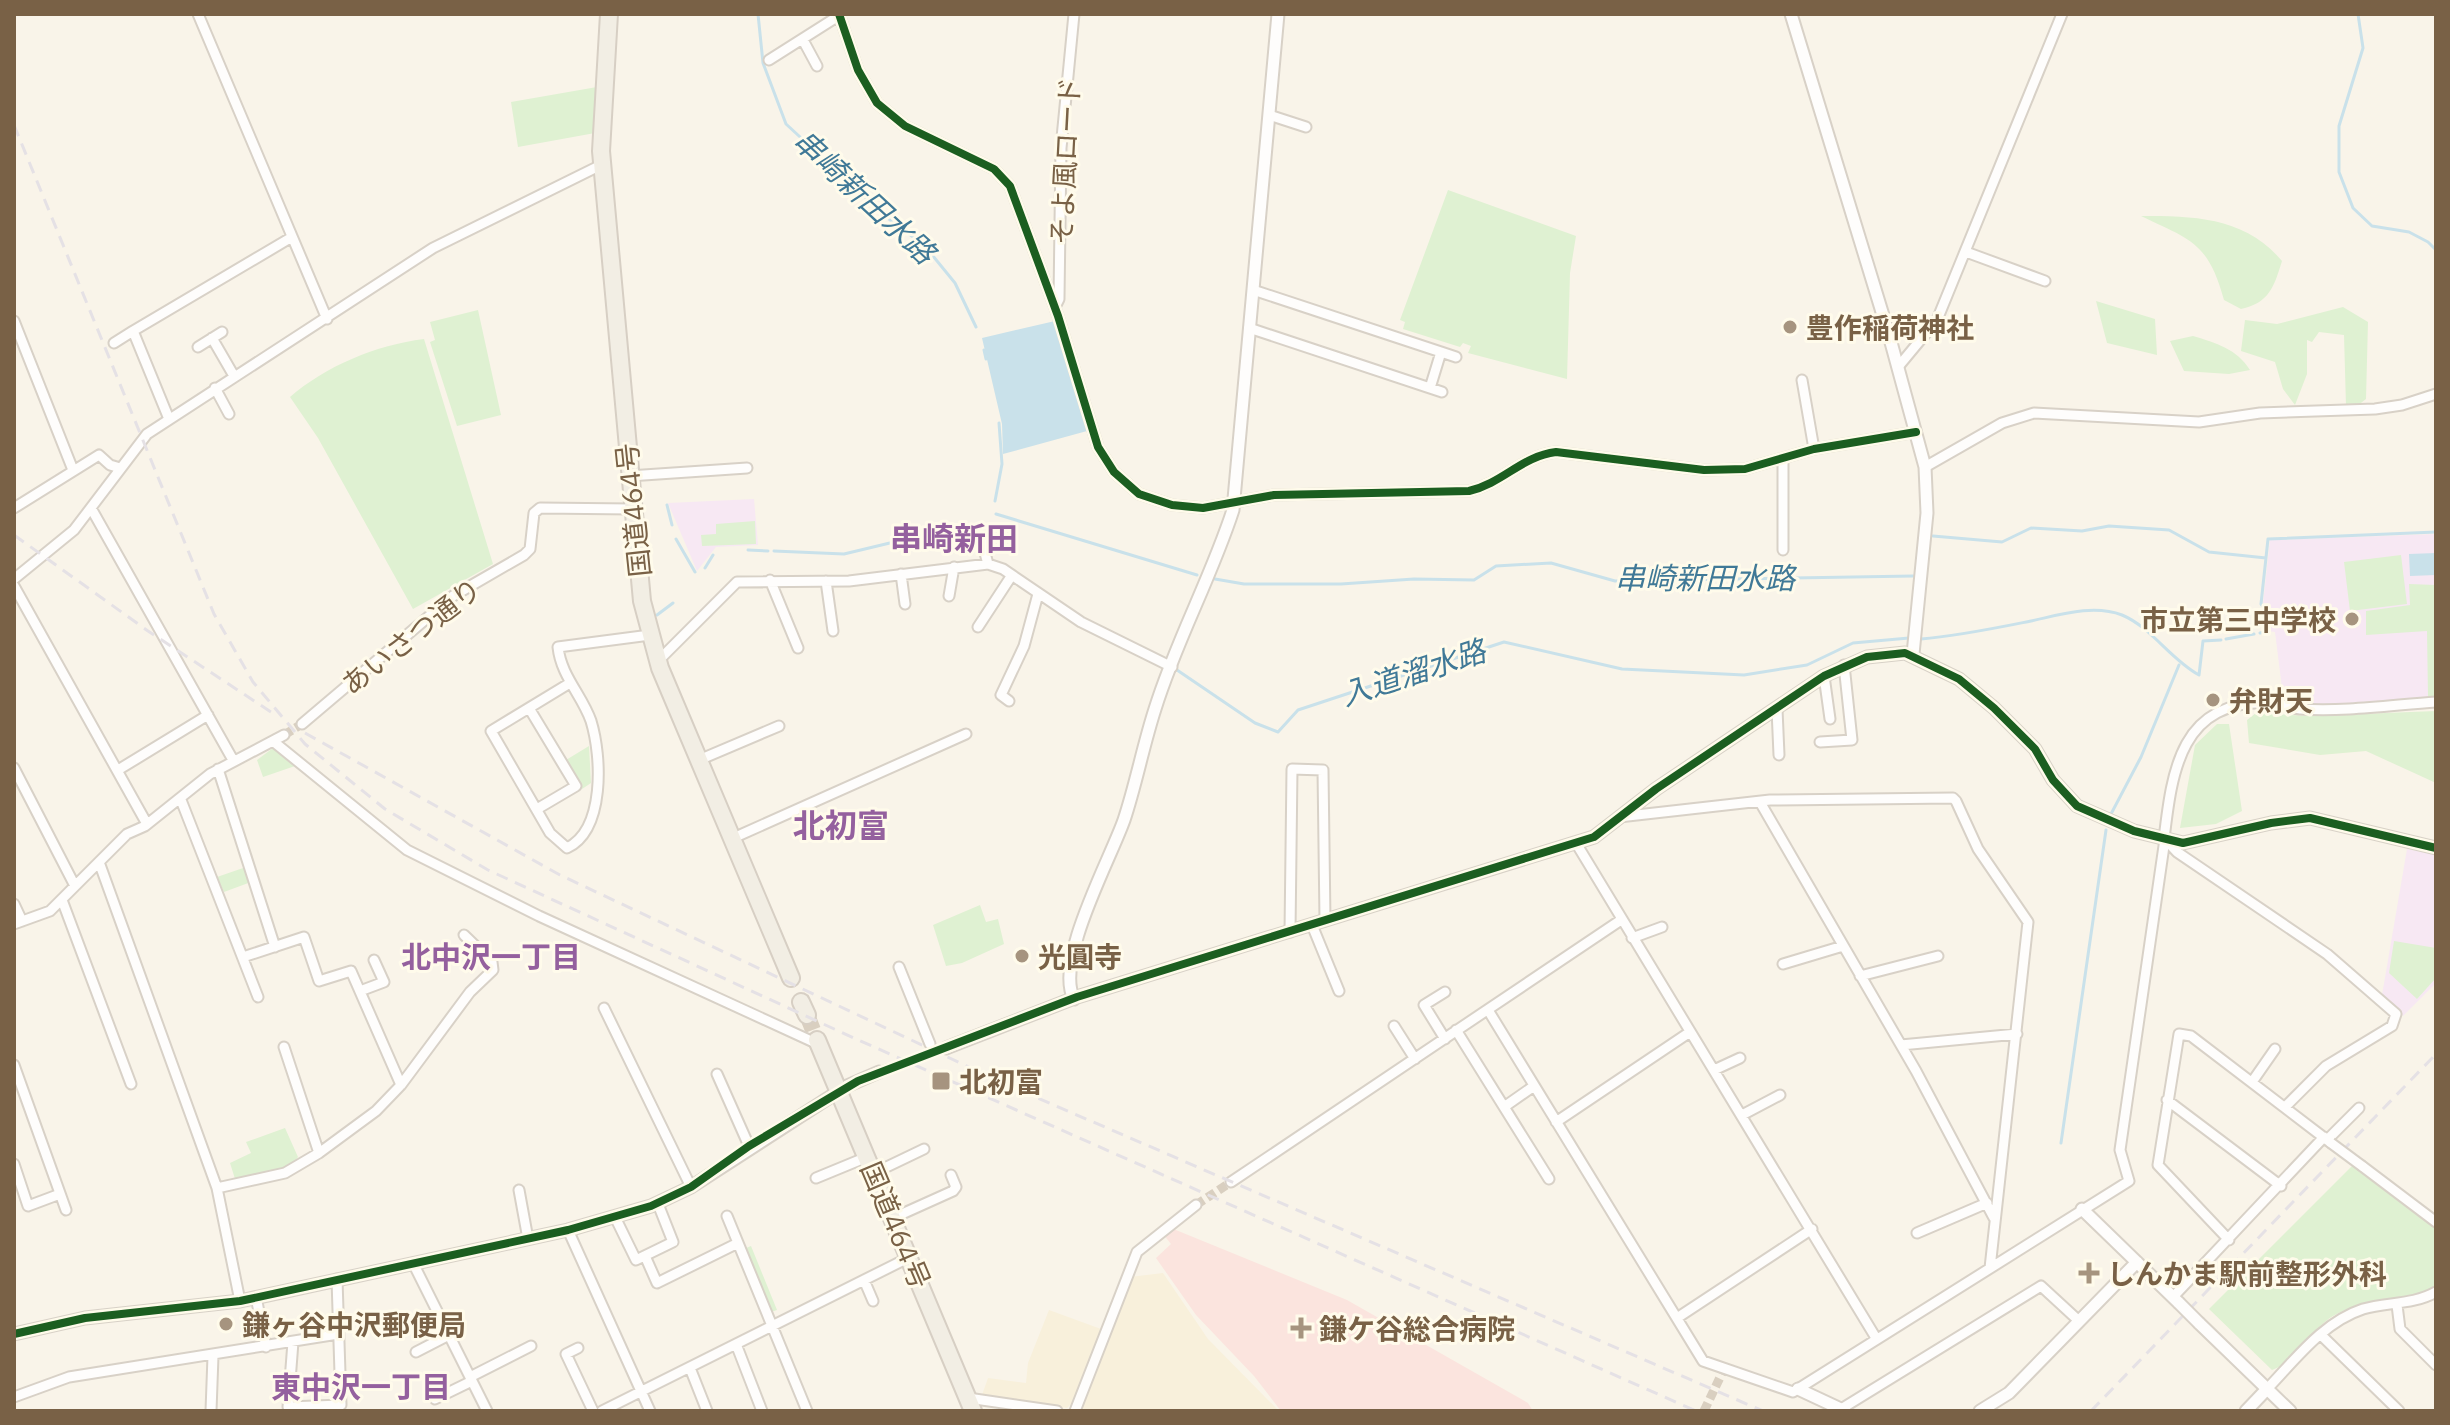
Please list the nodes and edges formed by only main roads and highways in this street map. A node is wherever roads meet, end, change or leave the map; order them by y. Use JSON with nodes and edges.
{"nodes":[{"id":1,"x":609,"y":14,"type":"edge"},
{"id":2,"x":791,"y":978,"type":"dead end"},
{"id":3,"x":818,"y":1042,"type":"tunnel mouth"},
{"id":4,"x":970,"y":1405,"type":"edge"}],
"edges":[{"from":1,"to":2,"type":"highway","name":"国道464号"},
{"from":3,"to":4,"type":"highway","name":"国道464号"}]}
